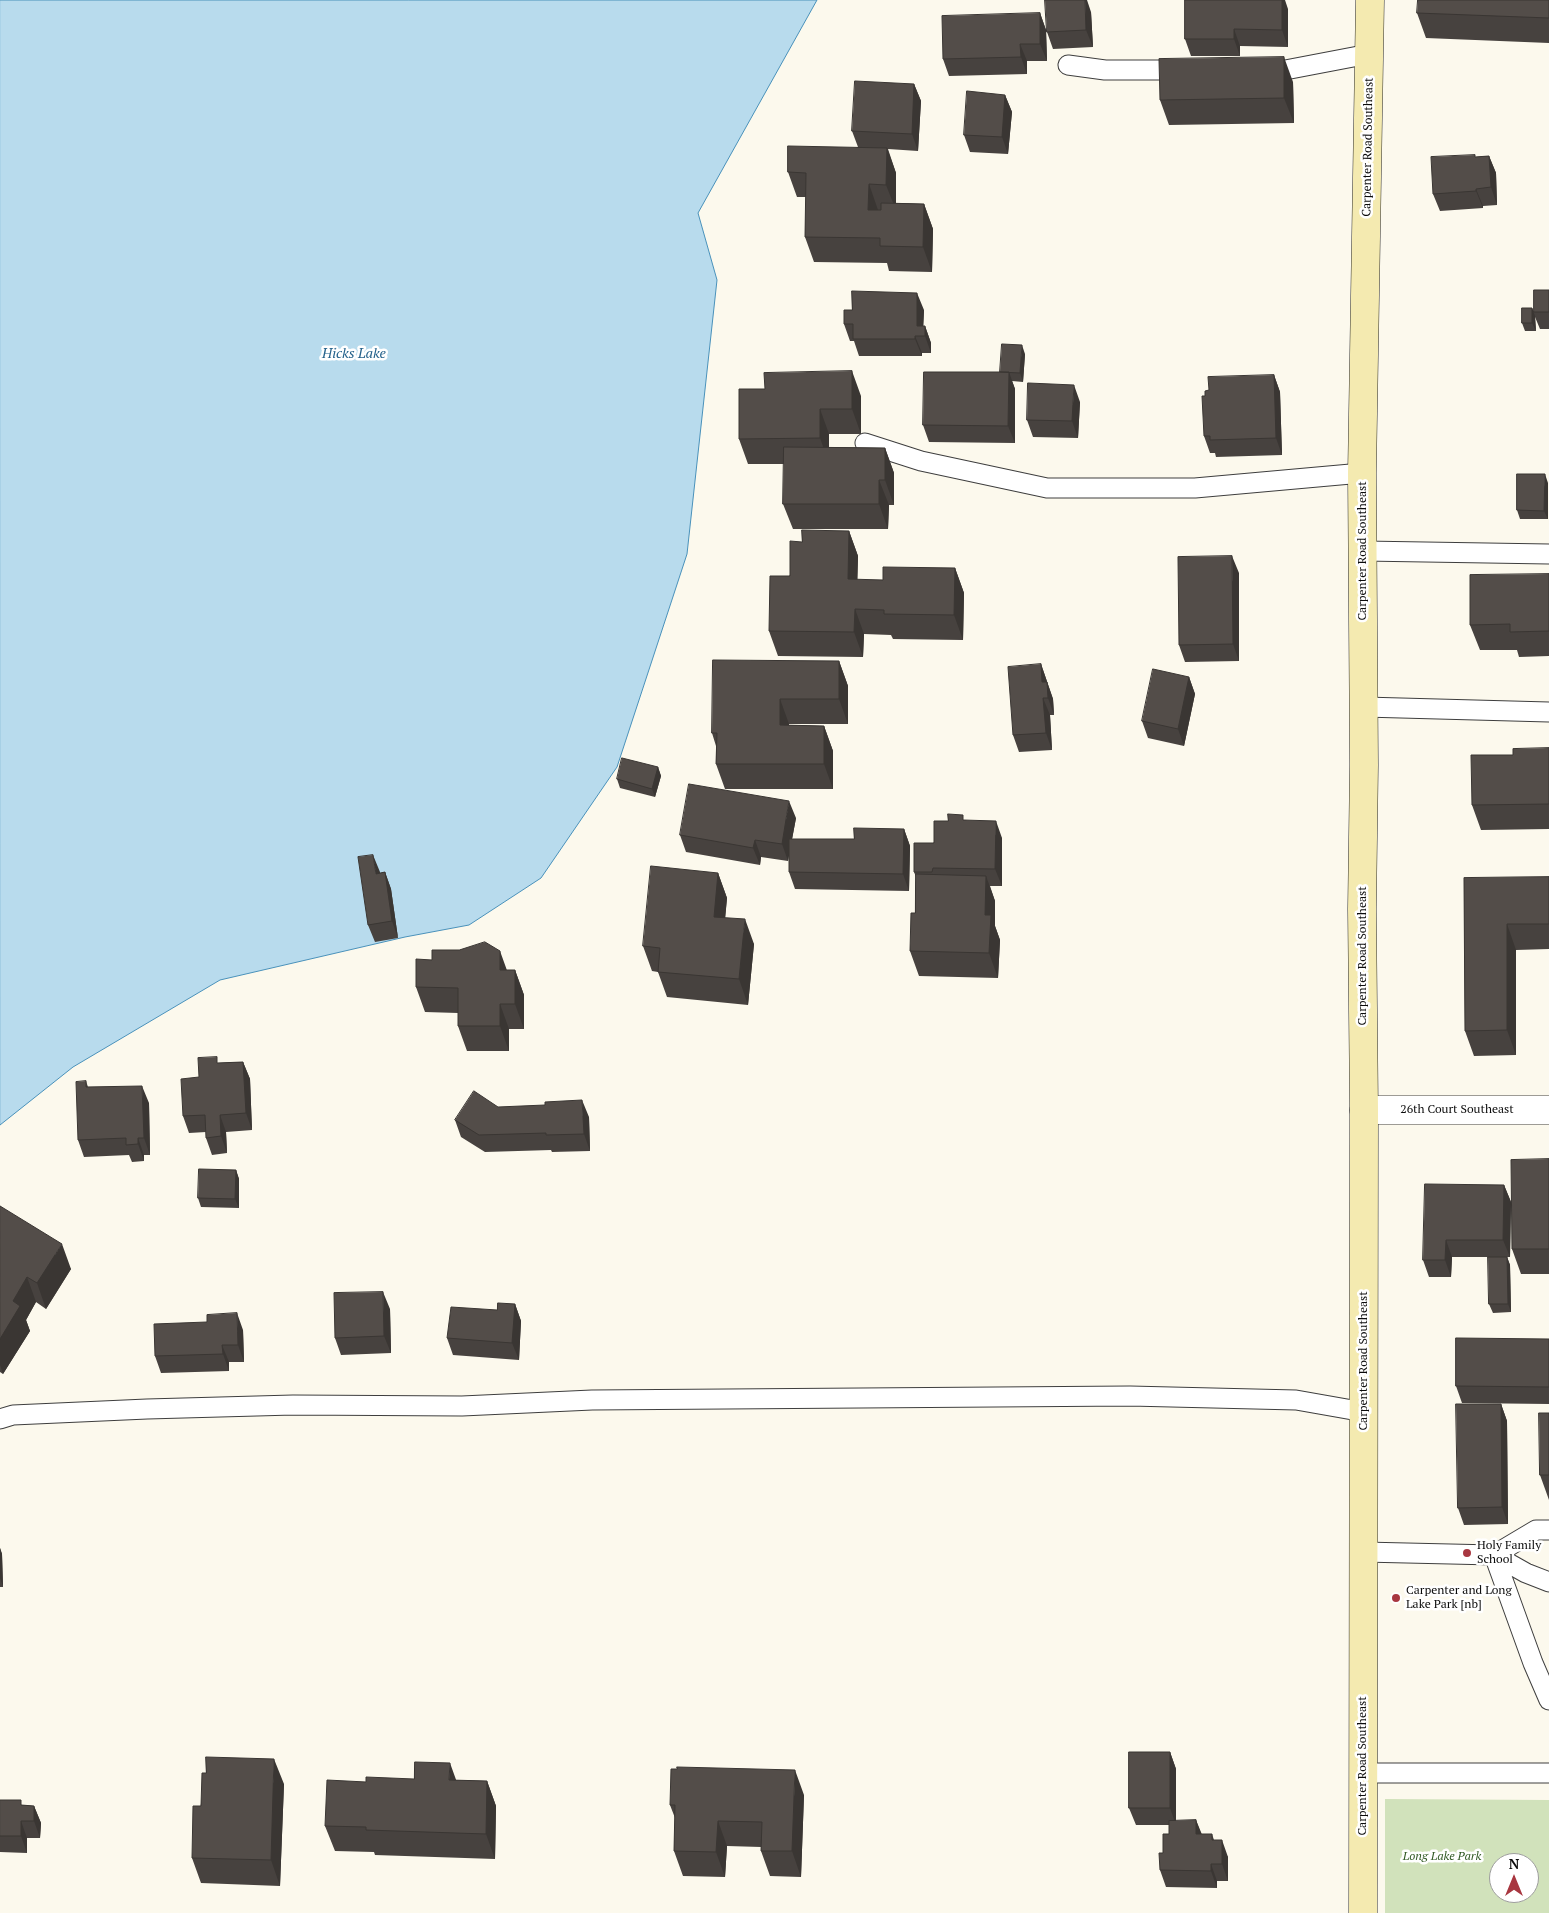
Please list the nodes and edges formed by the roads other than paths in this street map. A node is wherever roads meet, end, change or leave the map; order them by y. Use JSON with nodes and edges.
{"nodes":[{"id":1,"x":1370,"y":0,"type":"edge"},
{"id":2,"x":1369,"y":54,"type":"junction"},
{"id":3,"x":1068,"y":65,"type":"dead end"},
{"id":4,"x":1202,"y":70,"type":"edge"},
{"id":5,"x":1251,"y":71,"type":"edge"},
{"id":6,"x":865,"y":443,"type":"dead end"},
{"id":7,"x":1362,"y":473,"type":"junction"},
{"id":8,"x":1363,"y":551,"type":"junction"},
{"id":9,"x":1549,"y":554,"type":"edge"},
{"id":10,"x":1364,"y":707,"type":"junction"},
{"id":11,"x":1549,"y":712,"type":"edge"},
{"id":12,"x":1364,"y":1110,"type":"junction"},
{"id":13,"x":1549,"y":1110,"type":"edge"},
{"id":14,"x":1364,"y":1412,"type":"junction"},
{"id":15,"x":0,"y":1419,"type":"edge"},
{"id":16,"x":1549,"y":1530,"type":"edge"},
{"id":17,"x":1364,"y":1552,"type":"junction"},
{"id":18,"x":1494,"y":1555,"type":"junction"},
{"id":19,"x":1549,"y":1582,"type":"edge"},
{"id":20,"x":1549,"y":1700,"type":"edge"},
{"id":21,"x":1363,"y":1773,"type":"junction"},
{"id":22,"x":1549,"y":1773,"type":"edge"},
{"id":23,"x":1363,"y":1913,"type":"edge"}],
"edges":[{"from":1,"to":2,"type":"street","name":"Carpenter Road Southeast"},
{"from":2,"to":5,"type":"lane"},
{"from":2,"to":7,"type":"street","name":"Carpenter Road Southeast"},
{"from":3,"to":4,"type":"lane"},
{"from":6,"to":7,"type":"lane"},
{"from":7,"to":8,"type":"street","name":"Carpenter Road Southeast"},
{"from":8,"to":9,"type":"lane"},
{"from":8,"to":10,"type":"street","name":"Carpenter Road Southeast"},
{"from":10,"to":11,"type":"lane"},
{"from":10,"to":12,"type":"street","name":"Carpenter Road Southeast"},
{"from":12,"to":13,"type":"street","name":"26th Court Southeast"},
{"from":12,"to":14,"type":"street","name":"Carpenter Road Southeast"},
{"from":14,"to":15,"type":"lane"},
{"from":14,"to":17,"type":"street","name":"Carpenter Road Southeast"},
{"from":16,"to":18,"type":"lane"},
{"from":17,"to":18,"type":"lane"},
{"from":17,"to":21,"type":"street","name":"Carpenter Road Southeast"},
{"from":18,"to":19,"type":"lane"},
{"from":18,"to":20,"type":"lane"},
{"from":21,"to":22,"type":"lane"},
{"from":21,"to":23,"type":"street","name":"Carpenter Road Southeast"}]}
